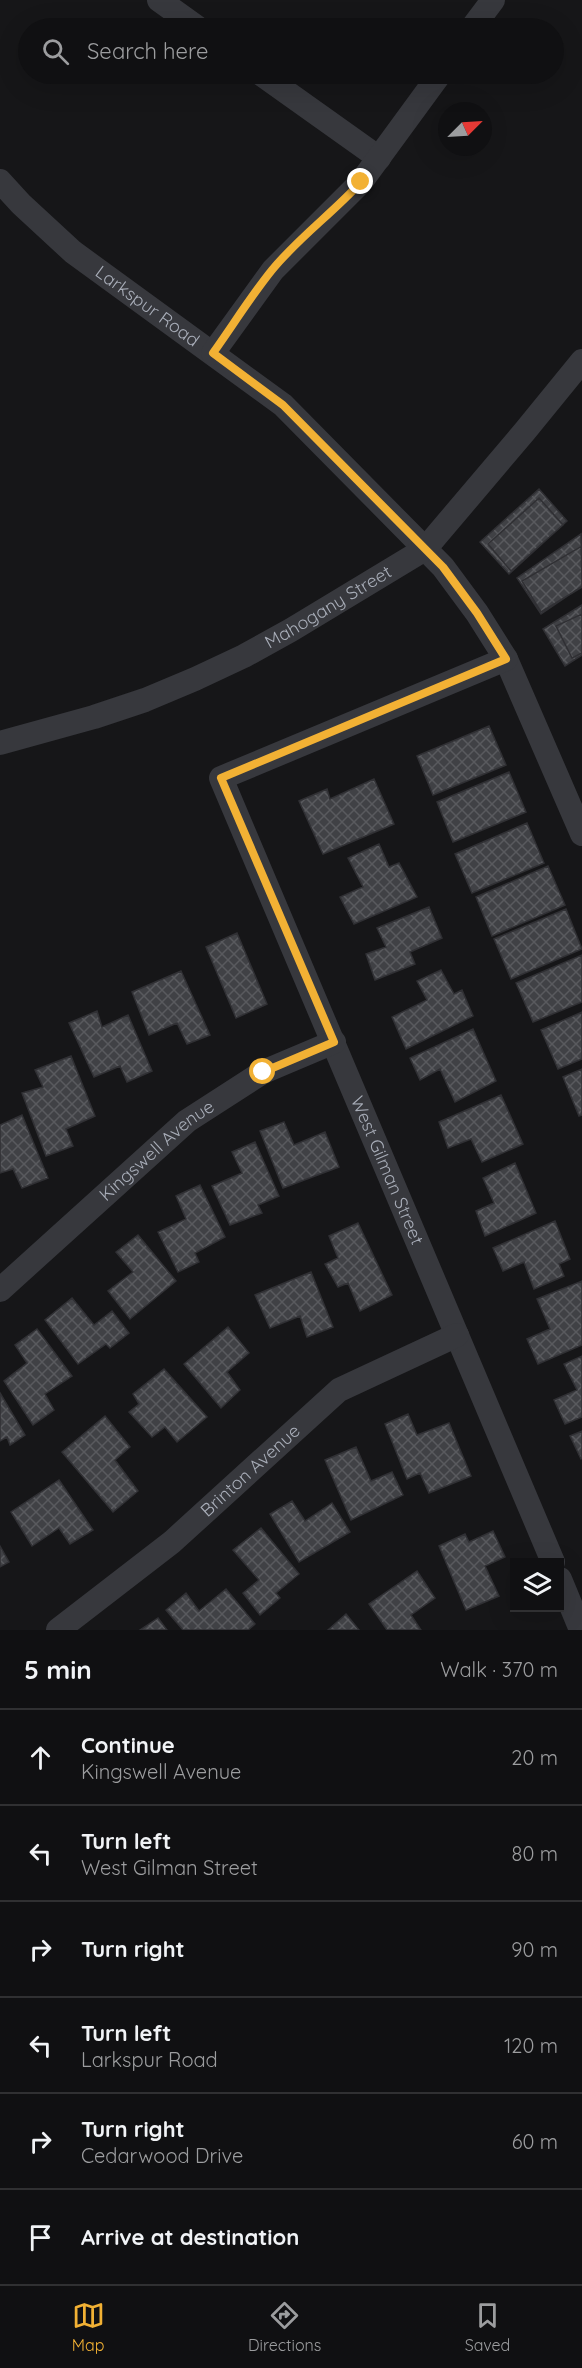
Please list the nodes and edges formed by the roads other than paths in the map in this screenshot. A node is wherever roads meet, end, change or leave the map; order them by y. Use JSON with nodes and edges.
{"nodes":[{"id":1,"x":159,"y":0,"type":"edge"},
{"id":2,"x":492,"y":0,"type":"edge"},
{"id":3,"x":184,"y":18,"type":"edge"},
{"id":4,"x":479,"y":18,"type":"edge"},
{"id":5,"x":275,"y":84,"type":"edge"},
{"id":6,"x":433,"y":84,"type":"edge"},
{"id":7,"x":379,"y":158,"type":"junction"},
{"id":8,"x":0,"y":181,"type":"edge"},
{"id":9,"x":213,"y":353,"type":"junction"},
{"id":10,"x":582,"y":361,"type":"edge"},
{"id":11,"x":425,"y":549,"type":"junction"},
{"id":12,"x":506,"y":659,"type":"junction"},
{"id":13,"x":0,"y":743,"type":"edge"},
{"id":14,"x":582,"y":834,"type":"edge"},
{"id":15,"x":334,"y":1042,"type":"junction"},
{"id":16,"x":0,"y":1290,"type":"edge"},
{"id":17,"x":457,"y":1335,"type":"junction"},
{"id":18,"x":551,"y":1558,"type":"edge"},
{"id":19,"x":564,"y":1591,"type":"edge"},
{"id":20,"x":576,"y":1626,"type":"edge"},
{"id":21,"x":58,"y":1630,"type":"edge"}],
"edges":[{"from":1,"to":3,"type":"street"},
{"from":2,"to":4,"type":"street"},
{"from":5,"to":7,"type":"street"},
{"from":6,"to":7,"type":"street"},
{"from":7,"to":9,"type":"street"},
{"from":8,"to":9,"type":"street","name":"Larkspur Road"},
{"from":9,"to":11,"type":"street","name":"Larkspur Road"},
{"from":10,"to":11,"type":"street","name":"Mahogany Street"},
{"from":11,"to":12,"type":"street","name":"Larkspur Road"},
{"from":11,"to":13,"type":"street","name":"Mahogany Street"},
{"from":12,"to":14,"type":"street","name":"Larkspur Road"},
{"from":12,"to":15,"type":"street","name":"West Gilman Street"},
{"from":15,"to":16,"type":"street","name":"Kingswell Avenue"},
{"from":15,"to":17,"type":"street","name":"West Gilman Street"},
{"from":17,"to":18,"type":"street","name":"West Gilman Street"},
{"from":17,"to":21,"type":"street","name":"Brinton Avenue"},
{"from":19,"to":20,"type":"street"}]}
